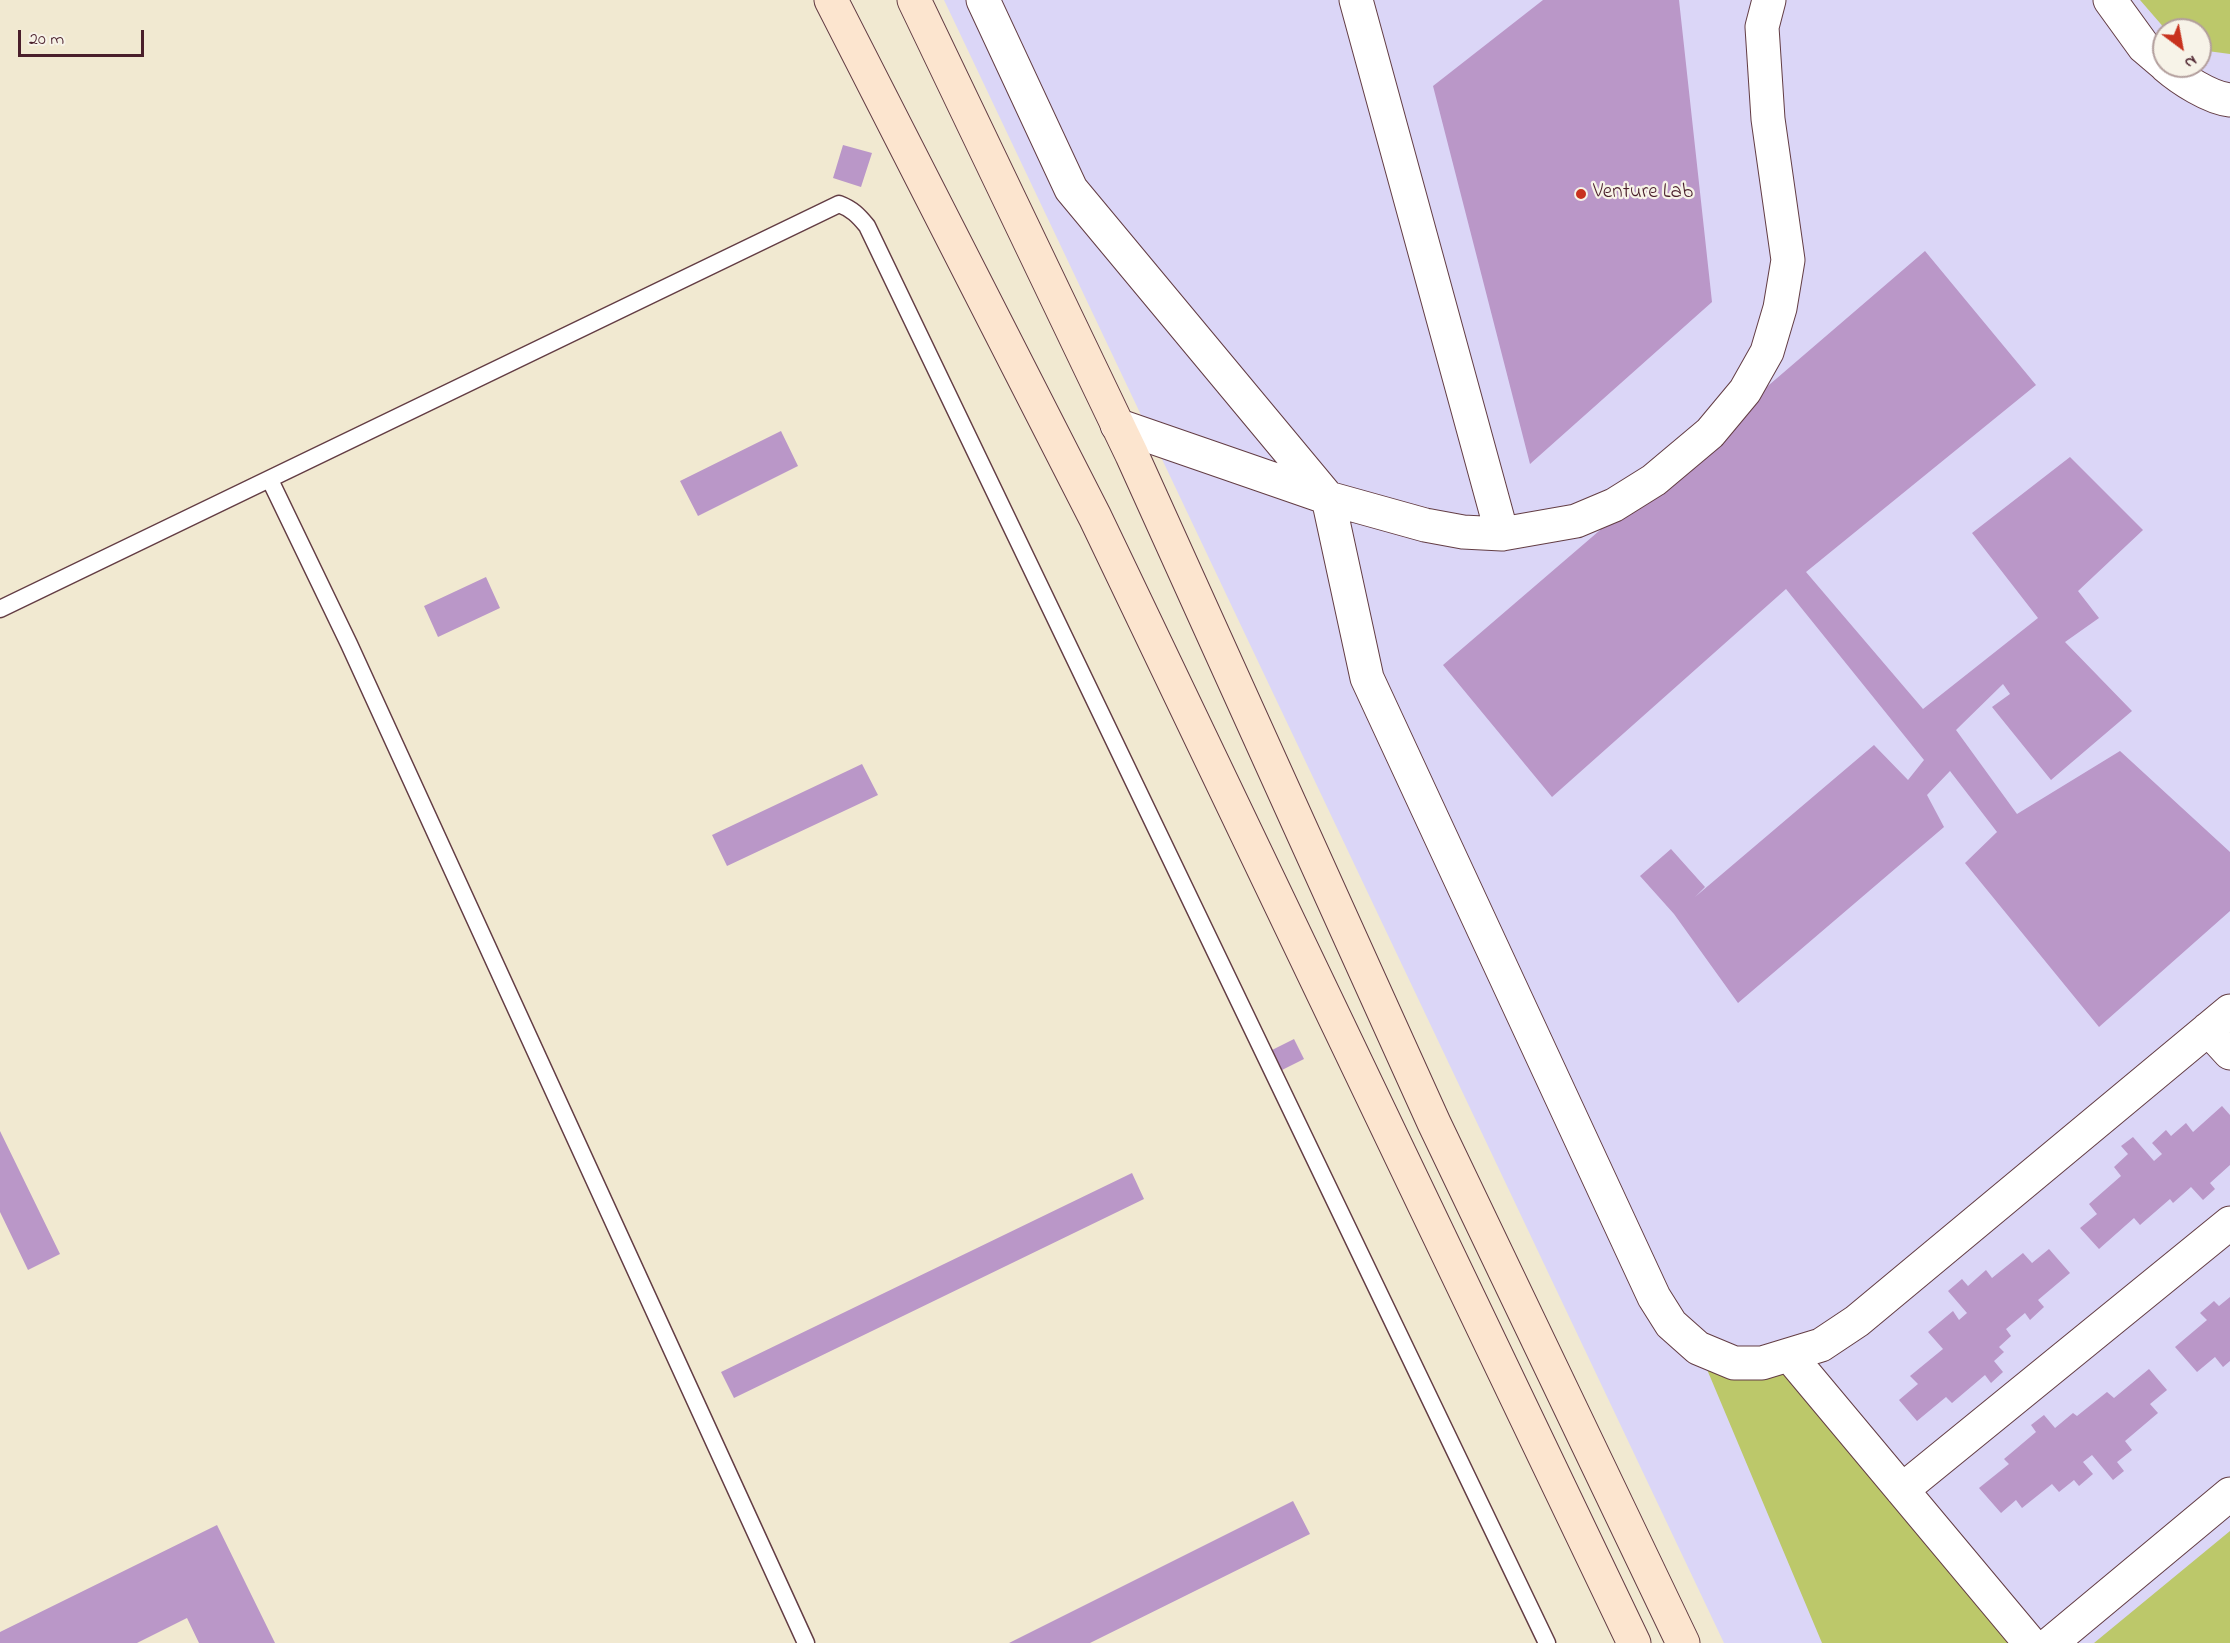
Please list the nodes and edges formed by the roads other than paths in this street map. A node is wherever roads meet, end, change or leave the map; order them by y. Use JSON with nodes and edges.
{"nodes":[{"id":1,"x":831,"y":0,"type":"edge"},
{"id":2,"x":914,"y":0,"type":"edge"},
{"id":3,"x":984,"y":0,"type":"edge"},
{"id":4,"x":1356,"y":0,"type":"edge"},
{"id":5,"x":1769,"y":0,"type":"edge"},
{"id":6,"x":2110,"y":0,"type":"edge"},
{"id":7,"x":2152,"y":54,"type":"edge"},
{"id":8,"x":2182,"y":78,"type":"edge"},
{"id":9,"x":2230,"y":100,"type":"edge"},
{"id":10,"x":1117,"y":425,"type":"junction"},
{"id":11,"x":270,"y":480,"type":"junction"},
{"id":12,"x":1328,"y":498,"type":"junction"},
{"id":13,"x":1502,"y":534,"type":"junction"},
{"id":14,"x":0,"y":609,"type":"edge"},
{"id":15,"x":2219,"y":1020,"type":"edge"},
{"id":16,"x":2230,"y":1053,"type":"edge"},
{"id":17,"x":2230,"y":1223,"type":"edge"},
{"id":18,"x":1790,"y":1356,"type":"junction"},
{"id":19,"x":1902,"y":1490,"type":"junction"},
{"id":20,"x":2230,"y":1494,"type":"edge"},
{"id":21,"x":806,"y":1643,"type":"edge"},
{"id":22,"x":1547,"y":1643,"type":"edge"},
{"id":23,"x":1634,"y":1643,"type":"edge"},
{"id":24,"x":1683,"y":1643,"type":"edge"},
{"id":25,"x":2030,"y":1643,"type":"edge"},
{"id":26,"x":2051,"y":1643,"type":"edge"}],
"edges":[{"from":1,"to":23,"type":"street"},
{"from":2,"to":10,"type":"street"},
{"from":3,"to":12,"type":"street"},
{"from":4,"to":13,"type":"street"},
{"from":5,"to":13,"type":"street"},
{"from":6,"to":7,"type":"street"},
{"from":8,"to":9,"type":"street"},
{"from":10,"to":12,"type":"street"},
{"from":10,"to":24,"type":"street"},
{"from":11,"to":14,"type":"lane"},
{"from":11,"to":21,"type":"lane"},
{"from":11,"to":22,"type":"lane"},
{"from":12,"to":13,"type":"street"},
{"from":12,"to":18,"type":"street"},
{"from":15,"to":16,"type":"street"},
{"from":15,"to":18,"type":"street"},
{"from":17,"to":19,"type":"street"},
{"from":18,"to":19,"type":"street"},
{"from":19,"to":25,"type":"street"},
{"from":20,"to":26,"type":"street"}]}
